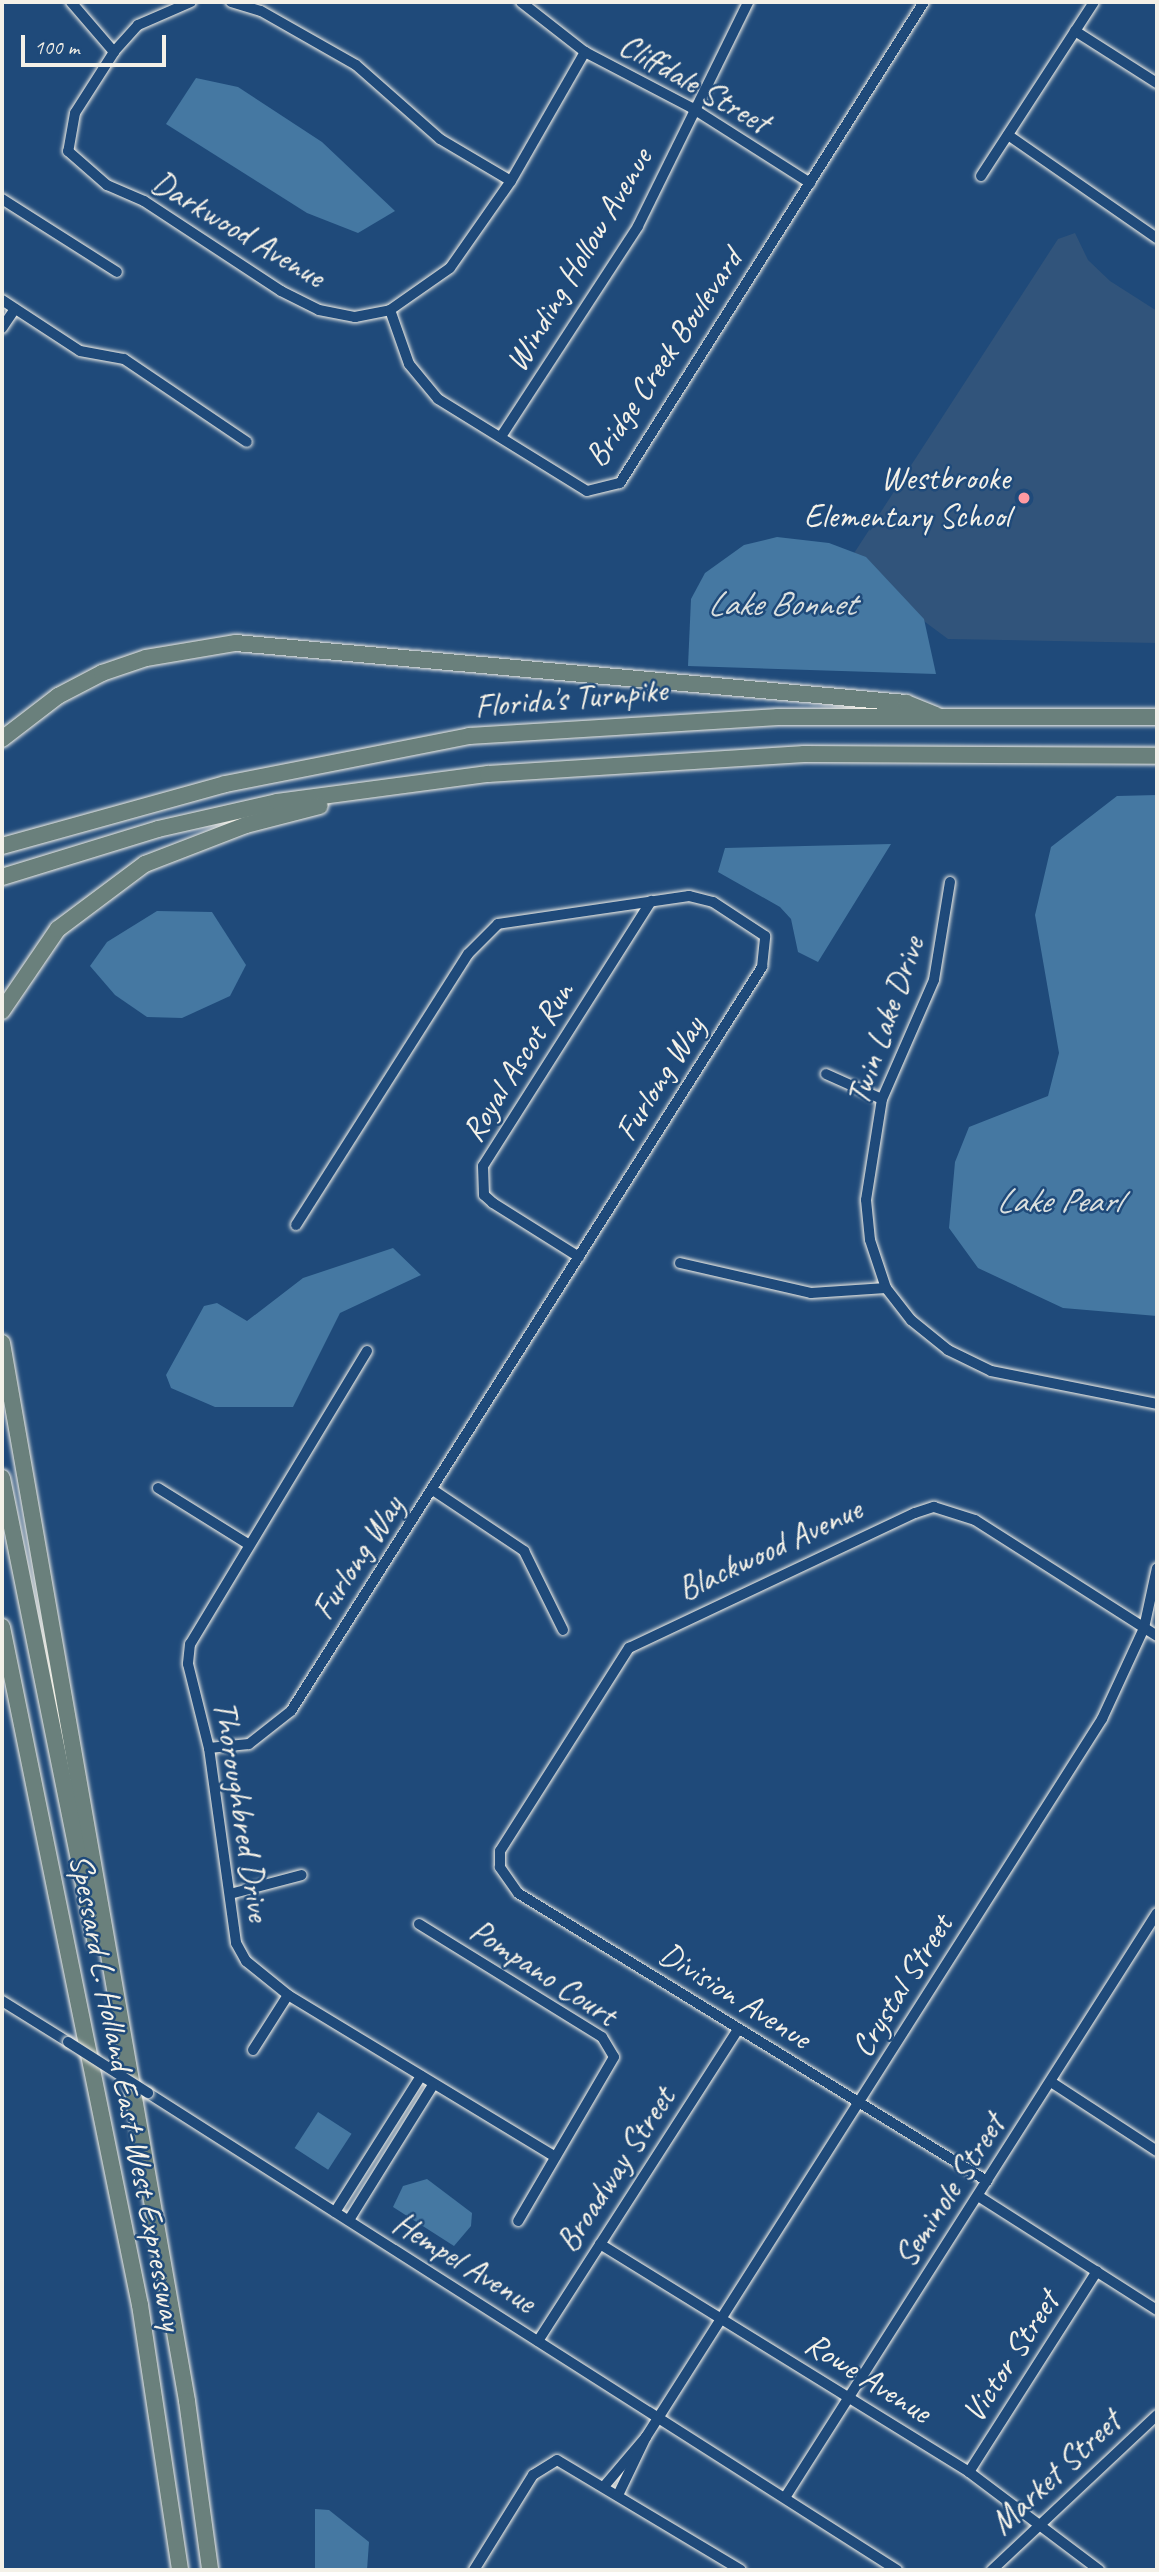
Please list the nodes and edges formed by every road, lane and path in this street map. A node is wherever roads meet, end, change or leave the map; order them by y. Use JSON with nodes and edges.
{"nodes":[{"id":1,"x":71,"y":2,"type":"edge"},
{"id":2,"x":191,"y":2,"type":"edge"},
{"id":3,"x":231,"y":2,"type":"edge"},
{"id":4,"x":521,"y":2,"type":"edge"},
{"id":5,"x":748,"y":2,"type":"edge"},
{"id":6,"x":925,"y":2,"type":"edge"},
{"id":7,"x":1094,"y":2,"type":"edge"},
{"id":8,"x":1075,"y":31,"type":"junction"},
{"id":9,"x":114,"y":52,"type":"junction"},
{"id":10,"x":585,"y":52,"type":"junction"},
{"id":11,"x":1157,"y":83,"type":"edge"},
{"id":12,"x":692,"y":108,"type":"junction"},
{"id":13,"x":1008,"y":135,"type":"junction"},
{"id":14,"x":981,"y":176,"type":"dead end"},
{"id":15,"x":511,"y":181,"type":"junction"},
{"id":16,"x":810,"y":183,"type":"junction"},
{"id":17,"x":2,"y":199,"type":"edge"},
{"id":18,"x":1157,"y":238,"type":"edge"},
{"id":19,"x":117,"y":272,"type":"dead end"},
{"id":20,"x":2,"y":300,"type":"edge"},
{"id":21,"x":15,"y":309,"type":"junction"},
{"id":22,"x":390,"y":310,"type":"junction"},
{"id":23,"x":2,"y":328,"type":"edge"},
{"id":24,"x":502,"y":435,"type":"junction"},
{"id":25,"x":247,"y":442,"type":"dead end"},
{"id":26,"x":938,"y":716,"type":"junction"},
{"id":27,"x":1157,"y":717,"type":"edge"},
{"id":28,"x":2,"y":739,"type":"edge"},
{"id":29,"x":1157,"y":756,"type":"edge"},
{"id":30,"x":376,"y":791,"type":"junction"},
{"id":31,"x":2,"y":846,"type":"edge"},
{"id":32,"x":2,"y":877,"type":"edge"},
{"id":33,"x":950,"y":882,"type":"dead end"},
{"id":34,"x":651,"y":901,"type":"junction"},
{"id":35,"x":2,"y":1011,"type":"edge"},
{"id":36,"x":826,"y":1074,"type":"dead end"},
{"id":37,"x":882,"y":1099,"type":"junction"},
{"id":38,"x":296,"y":1225,"type":"dead end"},
{"id":39,"x":579,"y":1257,"type":"junction"},
{"id":40,"x":680,"y":1263,"type":"dead end"},
{"id":41,"x":886,"y":1288,"type":"junction"},
{"id":42,"x":2,"y":1343,"type":"edge"},
{"id":43,"x":367,"y":1351,"type":"dead end"},
{"id":44,"x":1157,"y":1404,"type":"edge"},
{"id":45,"x":2,"y":1478,"type":"edge"},
{"id":46,"x":158,"y":1488,"type":"dead end"},
{"id":47,"x":433,"y":1490,"type":"junction"},
{"id":48,"x":248,"y":1544,"type":"junction"},
{"id":49,"x":1157,"y":1568,"type":"edge"},
{"id":50,"x":2,"y":1627,"type":"edge"},
{"id":51,"x":1144,"y":1628,"type":"junction"},
{"id":52,"x":563,"y":1630,"type":"dead end"},
{"id":53,"x":1157,"y":1636,"type":"edge"},
{"id":54,"x":209,"y":1748,"type":"junction"},
{"id":55,"x":500,"y":1867,"type":"joint"},
{"id":56,"x":302,"y":1875,"type":"dead end"},
{"id":57,"x":230,"y":1894,"type":"junction"},
{"id":58,"x":1156,"y":1919,"type":"edge"},
{"id":59,"x":419,"y":1924,"type":"dead end"},
{"id":60,"x":108,"y":1971,"type":"junction"},
{"id":61,"x":288,"y":1995,"type":"junction"},
{"id":62,"x":2,"y":2001,"type":"edge"},
{"id":63,"x":738,"y":2029,"type":"junction"},
{"id":64,"x":253,"y":2050,"type":"dead end"},
{"id":65,"x":421,"y":2076,"type":"junction"},
{"id":66,"x":1051,"y":2082,"type":"junction"},
{"id":67,"x":433,"y":2085,"type":"junction"},
{"id":68,"x":858,"y":2104,"type":"junction"},
{"id":69,"x":1157,"y":2151,"type":"edge"},
{"id":70,"x":555,"y":2157,"type":"junction"},
{"id":71,"x":987,"y":2181,"type":"junction"},
{"id":72,"x":978,"y":2196,"type":"junction"},
{"id":73,"x":335,"y":2212,"type":"junction"},
{"id":74,"x":349,"y":2220,"type":"junction"},
{"id":75,"x":518,"y":2221,"type":"dead end"},
{"id":76,"x":600,"y":2244,"type":"junction"},
{"id":77,"x":1097,"y":2271,"type":"junction"},
{"id":78,"x":1157,"y":2310,"type":"edge"},
{"id":79,"x":722,"y":2319,"type":"junction"},
{"id":80,"x":538,"y":2341,"type":"junction"},
{"id":81,"x":848,"y":2398,"type":"junction"},
{"id":82,"x":1157,"y":2415,"type":"edge"},
{"id":83,"x":659,"y":2417,"type":"junction"},
{"id":84,"x":646,"y":2437,"type":"junction"},
{"id":85,"x":969,"y":2472,"type":"junction"},
{"id":86,"x":606,"y":2484,"type":"junction"},
{"id":87,"x":619,"y":2493,"type":"junction"},
{"id":88,"x":786,"y":2496,"type":"junction"},
{"id":89,"x":1042,"y":2522,"type":"junction"},
{"id":90,"x":479,"y":2568,"type":"edge"},
{"id":91,"x":180,"y":2570,"type":"edge"},
{"id":92,"x":210,"y":2570,"type":"edge"},
{"id":93,"x":741,"y":2570,"type":"edge"},
{"id":94,"x":897,"y":2570,"type":"edge"},
{"id":95,"x":992,"y":2570,"type":"edge"},
{"id":96,"x":1099,"y":2570,"type":"edge"}],
"edges":[{"from":1,"to":9,"type":"street"},
{"from":2,"to":9,"type":"street","name":"Darkwood Avenue"},
{"from":3,"to":15,"type":"street"},
{"from":4,"to":10,"type":"street","name":"Cliffdale Street"},
{"from":5,"to":12,"type":"street","name":"Winding Hollow Avenue"},
{"from":6,"to":16,"type":"street","name":"Bridge Creek Boulevard"},
{"from":7,"to":8,"type":"street"},
{"from":8,"to":11,"type":"street"},
{"from":8,"to":13,"type":"street"},
{"from":9,"to":22,"type":"street","name":"Darkwood Avenue"},
{"from":10,"to":12,"type":"street","name":"Cliffdale Street"},
{"from":10,"to":15,"type":"street","name":"Darkwood Avenue"},
{"from":12,"to":16,"type":"street","name":"Cliffdale Street"},
{"from":12,"to":24,"type":"street","name":"Winding Hollow Avenue"},
{"from":13,"to":14,"type":"street"},
{"from":13,"to":18,"type":"street"},
{"from":15,"to":22,"type":"street","name":"Darkwood Avenue"},
{"from":16,"to":24,"type":"street","name":"Bridge Creek Boulevard"},
{"from":17,"to":19,"type":"street"},
{"from":20,"to":21,"type":"street"},
{"from":21,"to":23,"type":"street"},
{"from":21,"to":25,"type":"street"},
{"from":22,"to":24,"type":"street","name":"Bridge Creek Boulevard"},
{"from":26,"to":27,"type":"highway","name":"Florida's Turnpike"},
{"from":26,"to":28,"type":"highway"},
{"from":26,"to":31,"type":"highway","name":"Florida's Turnpike"},
{"from":29,"to":30,"type":"highway","name":"Florida's Turnpike"},
{"from":30,"to":32,"type":"highway","name":"Florida's Turnpike"},
{"from":30,"to":35,"type":"highway"},
{"from":33,"to":37,"type":"street","name":"Twin Lake Drive"},
{"from":34,"to":38,"type":"street","name":"Furlong Way"},
{"from":34,"to":39,"type":"street","name":"Royal Ascot Run"},
{"from":34,"to":39,"type":"street","name":"Furlong Way"},
{"from":36,"to":37,"type":"street"},
{"from":37,"to":41,"type":"street","name":"Twin Lake Drive"},
{"from":39,"to":47,"type":"street","name":"Furlong Way"},
{"from":40,"to":41,"type":"street"},
{"from":41,"to":44,"type":"street","name":"Twin Lake Drive"},
{"from":42,"to":60,"type":"highway"},
{"from":43,"to":48,"type":"street","name":"Thoroughbred Drive"},
{"from":45,"to":60,"type":"highway"},
{"from":46,"to":48,"type":"street"},
{"from":47,"to":52,"type":"street"},
{"from":47,"to":54,"type":"street","name":"Furlong Way"},
{"from":48,"to":54,"type":"street","name":"Thoroughbred Drive"},
{"from":49,"to":51,"type":"street","name":"Crystal Street"},
{"from":50,"to":91,"type":"highway","name":"Spessard L. Holland East-West Expressway"},
{"from":51,"to":53,"type":"street","name":"Blackwood Avenue"},
{"from":51,"to":55,"type":"street","name":"Blackwood Avenue"},
{"from":51,"to":68,"type":"street","name":"Crystal Street"},
{"from":54,"to":57,"type":"street","name":"Thoroughbred Drive"},
{"from":55,"to":63,"type":"street","name":"Division Avenue"},
{"from":56,"to":57,"type":"street"},
{"from":57,"to":61,"type":"street","name":"Thoroughbred Drive"},
{"from":58,"to":66,"type":"street","name":"Seminole Street"},
{"from":59,"to":70,"type":"street","name":"Pompano Court"},
{"from":60,"to":92,"type":"highway","name":"Spessard L. Holland East-West Expressway"},
{"from":61,"to":64,"type":"street"},
{"from":61,"to":65,"type":"street","name":"Thoroughbred Drive"},
{"from":62,"to":73,"type":"street","name":"Hempel Avenue","bridge":true},
{"from":63,"to":68,"type":"street","name":"Division Avenue"},
{"from":63,"to":76,"type":"street","name":"Broadway Street"},
{"from":65,"to":67,"type":"street","name":"Thoroughbred Drive"},
{"from":65,"to":73,"type":"street"},
{"from":66,"to":69,"type":"street"},
{"from":66,"to":71,"type":"street","name":"Seminole Street"},
{"from":67,"to":70,"type":"street","name":"Thoroughbred Drive"},
{"from":67,"to":74,"type":"street"},
{"from":68,"to":71,"type":"street","name":"Division Avenue"},
{"from":68,"to":79,"type":"street","name":"Crystal Street"},
{"from":70,"to":75,"type":"street","name":"Pompano Court"},
{"from":71,"to":72,"type":"street","name":"Seminole Street"},
{"from":72,"to":77,"type":"street"},
{"from":72,"to":81,"type":"street","name":"Seminole Street"},
{"from":73,"to":74,"type":"street","name":"Hempel Avenue"},
{"from":74,"to":80,"type":"street","name":"Hempel Avenue"},
{"from":76,"to":79,"type":"street","name":"Rowe Avenue"},
{"from":76,"to":80,"type":"street","name":"Broadway Street"},
{"from":77,"to":78,"type":"street"},
{"from":77,"to":85,"type":"street","name":"Victor Street"},
{"from":79,"to":81,"type":"street","name":"Rowe Avenue"},
{"from":79,"to":83,"type":"street","name":"Crystal Street"},
{"from":80,"to":83,"type":"street","name":"Hempel Avenue"},
{"from":81,"to":85,"type":"street","name":"Rowe Avenue"},
{"from":81,"to":88,"type":"street","name":"Seminole Street"},
{"from":82,"to":89,"type":"street","name":"Market Street"},
{"from":83,"to":84,"type":"street","name":"Crystal Street"},
{"from":83,"to":88,"type":"street","name":"Hempel Avenue"},
{"from":84,"to":86,"type":"street"},
{"from":84,"to":87,"type":"street"},
{"from":85,"to":89,"type":"street","name":"Rowe Avenue"},
{"from":86,"to":87,"type":"street"},
{"from":86,"to":90,"type":"street"},
{"from":87,"to":93,"type":"street"},
{"from":88,"to":94,"type":"street","name":"Hempel Avenue"},
{"from":89,"to":95,"type":"street","name":"Market Street"},
{"from":89,"to":96,"type":"street","name":"Rowe Avenue"}]}
